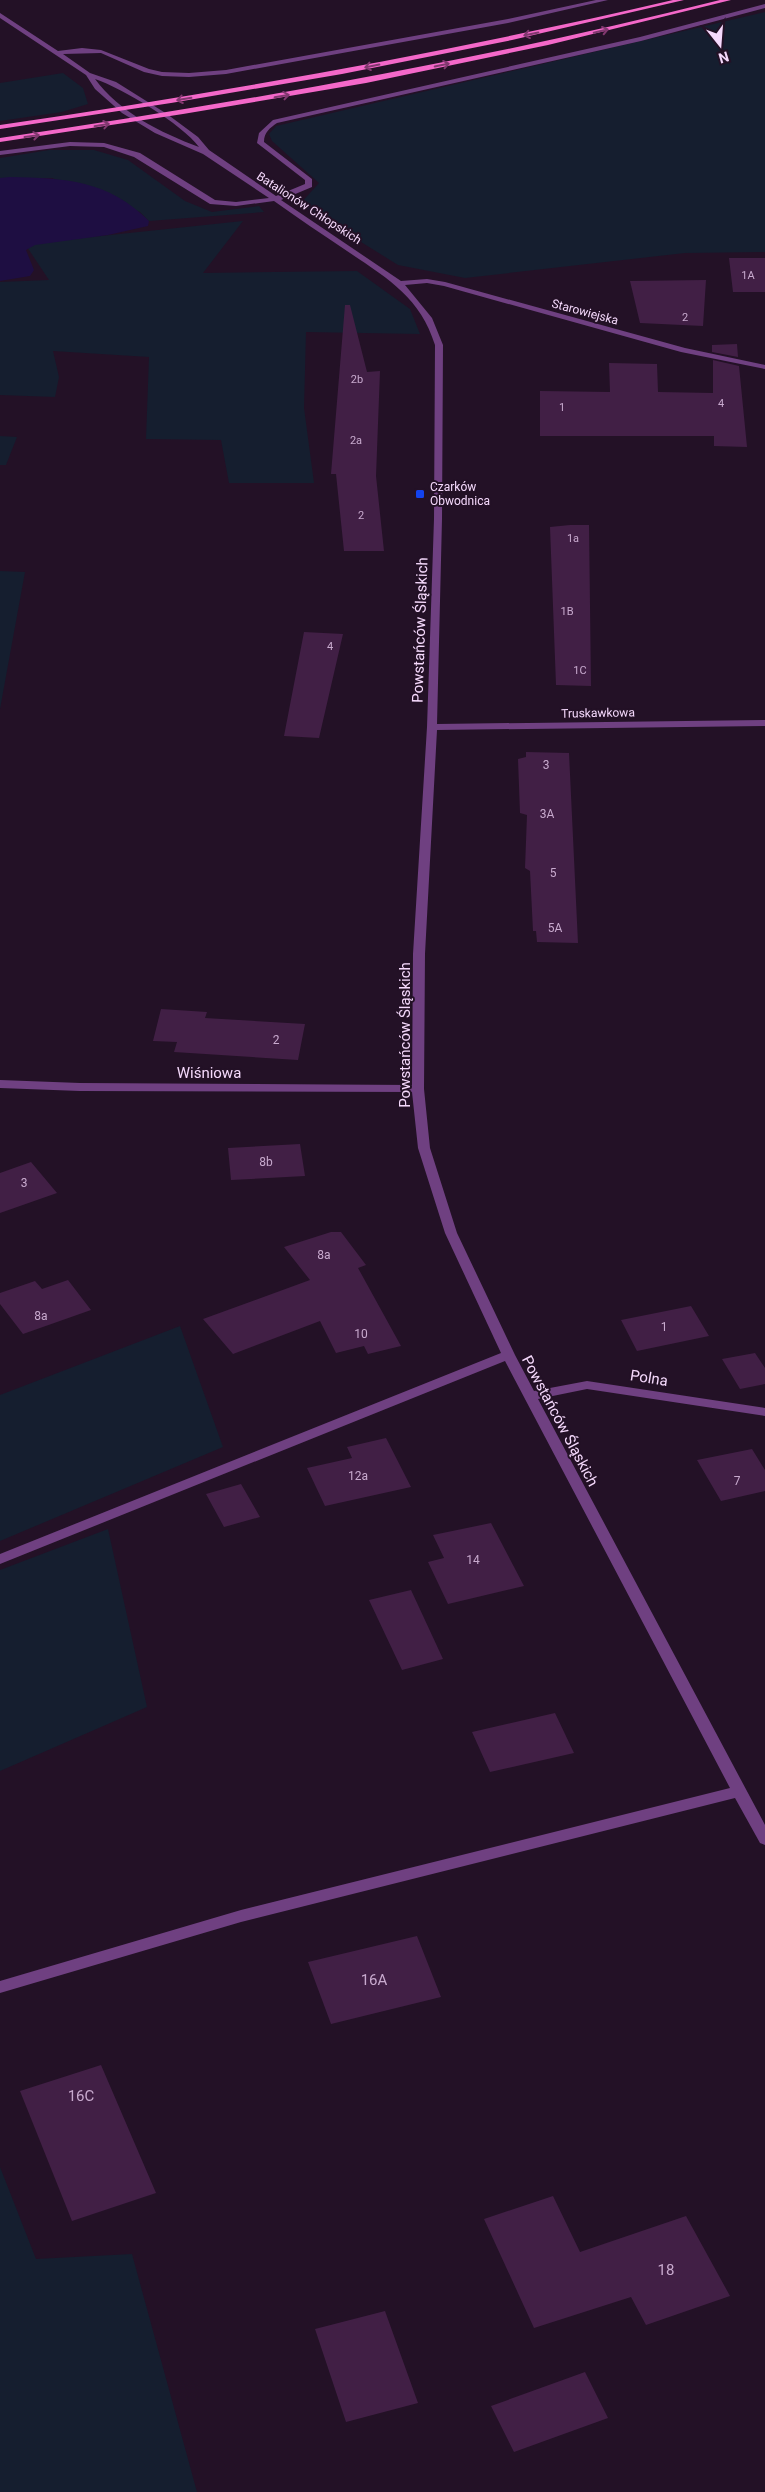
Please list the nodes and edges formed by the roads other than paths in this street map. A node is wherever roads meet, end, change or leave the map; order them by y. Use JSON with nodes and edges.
{"nodes":[{"id":1,"x":605,"y":0,"type":"edge"},
{"id":2,"x":680,"y":0,"type":"edge"},
{"id":3,"x":728,"y":0,"type":"edge"},
{"id":4,"x":765,"y":6,"type":"edge"},
{"id":5,"x":0,"y":16,"type":"edge"},
{"id":6,"x":57,"y":53,"type":"junction"},
{"id":7,"x":88,"y":74,"type":"junction"},
{"id":8,"x":150,"y":105,"type":"junction"},
{"id":9,"x":123,"y":109,"type":"junction"},
{"id":10,"x":165,"y":115,"type":"junction"},
{"id":11,"x":139,"y":119,"type":"junction"},
{"id":12,"x":0,"y":127,"type":"edge"},
{"id":13,"x":0,"y":140,"type":"edge"},
{"id":14,"x":206,"y":152,"type":"junction"},
{"id":15,"x":0,"y":153,"type":"edge"},
{"id":16,"x":274,"y":198,"type":"junction"},
{"id":17,"x":399,"y":283,"type":"junction"},
{"id":18,"x":765,"y":367,"type":"edge"},
{"id":19,"x":765,"y":723,"type":"edge"},
{"id":20,"x":432,"y":727,"type":"junction"},
{"id":21,"x":0,"y":1084,"type":"edge"},
{"id":22,"x":418,"y":1089,"type":"junction"},
{"id":23,"x":508,"y":1355,"type":"junction"},
{"id":24,"x":529,"y":1396,"type":"junction"},
{"id":25,"x":765,"y":1412,"type":"edge"},
{"id":26,"x":0,"y":1559,"type":"edge"},
{"id":27,"x":739,"y":1791,"type":"junction"},
{"id":28,"x":765,"y":1840,"type":"edge"},
{"id":29,"x":0,"y":1987,"type":"edge"}],
"edges":[{"from":1,"to":6,"type":"street"},
{"from":2,"to":8,"type":"main road","one_way":true},
{"from":10,"to":3,"type":"main road","one_way":true},
{"from":4,"to":16,"type":"street"},
{"from":5,"to":6,"type":"street","name":"Batalionów Chłopskich"},
{"from":6,"to":7,"type":"street","name":"Batalionów Chłopskich"},
{"from":7,"to":8,"type":"street","name":"Batalionów Chłopskich"},
{"from":7,"to":9,"type":"street","name":"Batalionów Chłopskich"},
{"from":8,"to":9,"type":"main road"},
{"from":8,"to":10,"type":"street","name":"Batalionów Chłopskich"},
{"from":9,"to":11,"type":"street","name":"Batalionów Chłopskich"},
{"from":9,"to":12,"type":"main road"},
{"from":10,"to":11,"type":"main road"},
{"from":10,"to":14,"type":"street","name":"Batalionów Chłopskich"},
{"from":13,"to":11,"type":"main road","one_way":true},
{"from":11,"to":14,"type":"street","name":"Batalionów Chłopskich"},
{"from":14,"to":16,"type":"street","name":"Batalionów Chłopskich"},
{"from":15,"to":16,"type":"street"},
{"from":16,"to":17,"type":"street","name":"Batalionów Chłopskich"},
{"from":17,"to":18,"type":"street","name":"Starowiejska"},
{"from":17,"to":20,"type":"street","name":"Powstańców Śląskich"},
{"from":19,"to":20,"type":"street","name":"Truskawkowa"},
{"from":20,"to":22,"type":"street","name":"Powstańców Śląskich"},
{"from":21,"to":22,"type":"street","name":"Wiśniowa"},
{"from":22,"to":23,"type":"street","name":"Powstańców Śląskich"},
{"from":23,"to":24,"type":"street","name":"Powstańców Śląskich"},
{"from":23,"to":26,"type":"street"},
{"from":24,"to":25,"type":"street","name":"Polna"},
{"from":24,"to":27,"type":"street","name":"Powstańców Śląskich"},
{"from":27,"to":28,"type":"street","name":"Powstańców Śląskich"},
{"from":27,"to":29,"type":"street"}]}
